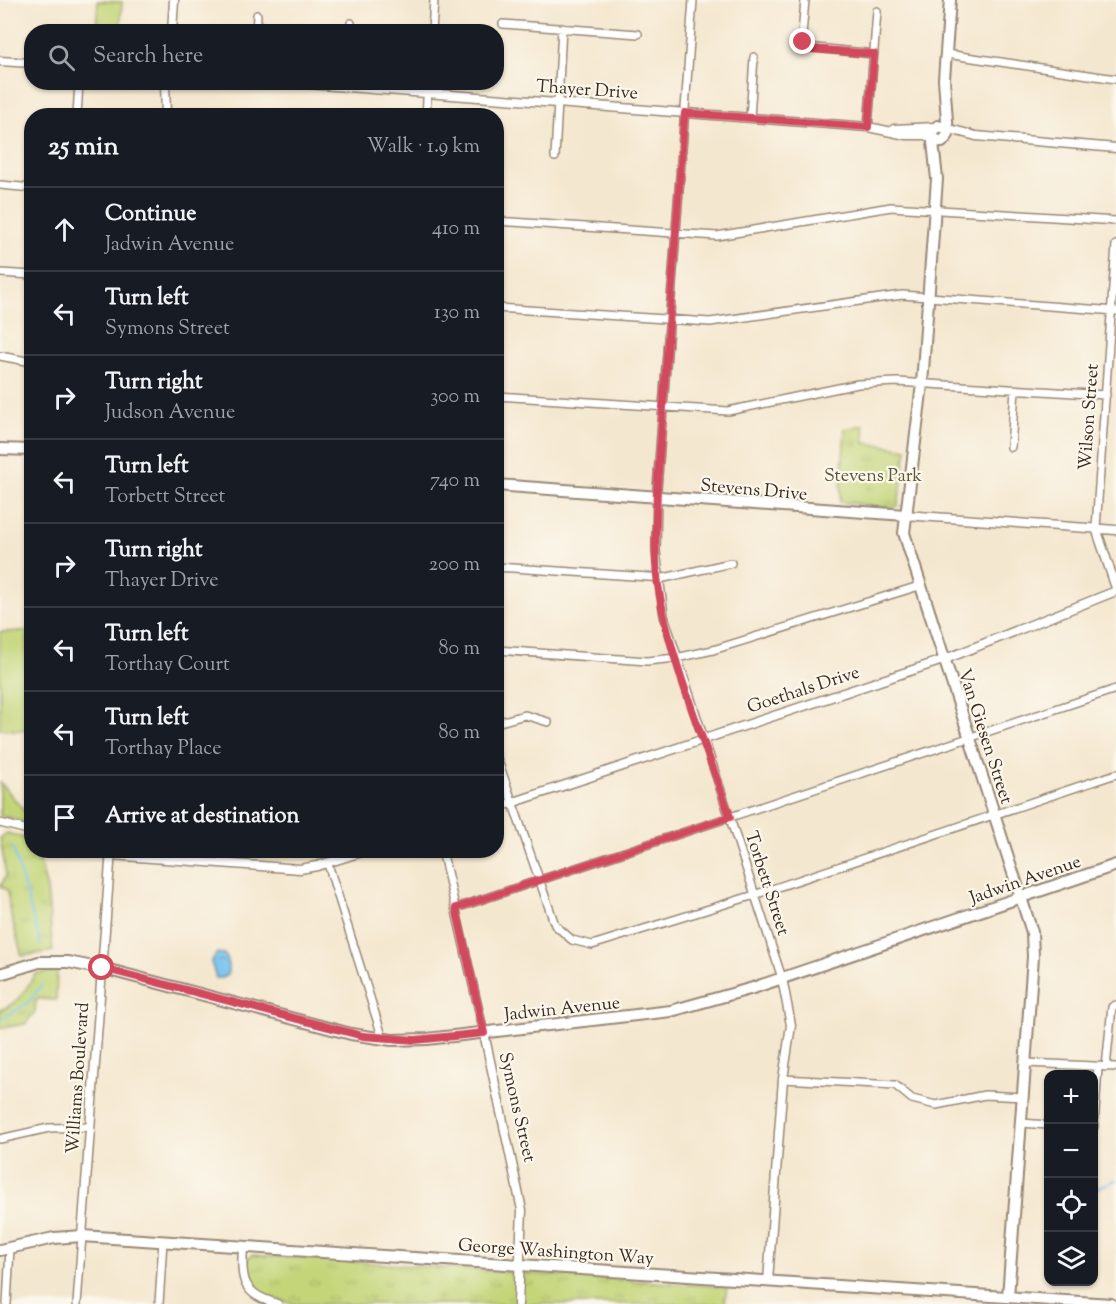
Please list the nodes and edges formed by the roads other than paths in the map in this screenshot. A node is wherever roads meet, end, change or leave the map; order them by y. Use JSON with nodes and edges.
{"nodes":[{"id":1,"x":174,"y":0,"type":"edge"},
{"id":2,"x":434,"y":0,"type":"edge"},
{"id":3,"x":693,"y":0,"type":"edge"},
{"id":4,"x":805,"y":0,"type":"edge"},
{"id":5,"x":950,"y":0,"type":"edge"},
{"id":6,"x":877,"y":11,"type":"dead end"},
{"id":7,"x":257,"y":15,"type":"dead end"},
{"id":8,"x":172,"y":24,"type":"edge"},
{"id":9,"x":256,"y":24,"type":"edge"},
{"id":10,"x":432,"y":24,"type":"edge"},
{"id":11,"x":504,"y":24,"type":"edge"},
{"id":12,"x":562,"y":28,"type":"junction"},
{"id":13,"x":638,"y":34,"type":"dead end"},
{"id":14,"x":874,"y":54,"type":"junction"},
{"id":15,"x":946,"y":54,"type":"junction"},
{"id":16,"x":754,"y":57,"type":"dead end"},
{"id":17,"x":0,"y":61,"type":"edge"},
{"id":18,"x":24,"y":62,"type":"edge"},
{"id":19,"x":1116,"y":79,"type":"edge"},
{"id":20,"x":79,"y":90,"type":"edge"},
{"id":21,"x":166,"y":90,"type":"edge"},
{"id":22,"x":169,"y":90,"type":"edge"},
{"id":23,"x":392,"y":90,"type":"edge"},
{"id":24,"x":428,"y":90,"type":"edge"},
{"id":25,"x":428,"y":94,"type":"junction"},
{"id":26,"x":167,"y":102,"type":"junction"},
{"id":27,"x":557,"y":103,"type":"junction"},
{"id":28,"x":77,"y":108,"type":"edge"},
{"id":29,"x":167,"y":108,"type":"edge"},
{"id":30,"x":427,"y":108,"type":"edge"},
{"id":31,"x":685,"y":113,"type":"junction"},
{"id":32,"x":750,"y":118,"type":"junction"},
{"id":33,"x":868,"y":127,"type":"junction"},
{"id":34,"x":890,"y":130,"type":"junction"},
{"id":35,"x":942,"y":131,"type":"junction"},
{"id":36,"x":934,"y":139,"type":"junction"},
{"id":37,"x":1116,"y":148,"type":"edge"},
{"id":38,"x":555,"y":157,"type":"dead end"},
{"id":39,"x":937,"y":179,"type":"junction"},
{"id":40,"x":0,"y":185,"type":"edge"},
{"id":41,"x":24,"y":187,"type":"edge"},
{"id":42,"x":934,"y":209,"type":"junction"},
{"id":43,"x":1116,"y":221,"type":"edge"},
{"id":44,"x":504,"y":222,"type":"edge"},
{"id":45,"x":676,"y":234,"type":"junction"},
{"id":46,"x":1116,"y":245,"type":"edge"},
{"id":47,"x":0,"y":273,"type":"edge"},
{"id":48,"x":24,"y":274,"type":"edge"},
{"id":49,"x":928,"y":297,"type":"junction"},
{"id":50,"x":504,"y":309,"type":"edge"},
{"id":51,"x":1114,"y":310,"type":"edge"},
{"id":52,"x":670,"y":321,"type":"junction"},
{"id":53,"x":0,"y":356,"type":"edge"},
{"id":54,"x":24,"y":360,"type":"edge"},
{"id":55,"x":922,"y":384,"type":"junction"},
{"id":56,"x":1015,"y":390,"type":"junction"},
{"id":57,"x":1106,"y":395,"type":"junction"},
{"id":58,"x":504,"y":397,"type":"edge"},
{"id":59,"x":663,"y":408,"type":"junction"},
{"id":60,"x":1011,"y":447,"type":"dead end"},
{"id":61,"x":0,"y":449,"type":"edge"},
{"id":62,"x":24,"y":450,"type":"edge"},
{"id":63,"x":504,"y":486,"type":"edge"},
{"id":64,"x":657,"y":497,"type":"junction"},
{"id":65,"x":905,"y":515,"type":"junction"},
{"id":66,"x":1096,"y":528,"type":"junction"},
{"id":67,"x":1116,"y":530,"type":"edge"},
{"id":68,"x":731,"y":563,"type":"dead end"},
{"id":69,"x":504,"y":568,"type":"edge"},
{"id":70,"x":658,"y":578,"type":"junction"},
{"id":71,"x":919,"y":586,"type":"junction"},
{"id":72,"x":1116,"y":589,"type":"edge"},
{"id":73,"x":504,"y":651,"type":"edge"},
{"id":74,"x":676,"y":658,"type":"junction"},
{"id":75,"x":943,"y":660,"type":"junction"},
{"id":76,"x":1116,"y":689,"type":"edge"},
{"id":77,"x":504,"y":721,"type":"edge"},
{"id":78,"x":548,"y":722,"type":"dead end"},
{"id":79,"x":970,"y":738,"type":"junction"},
{"id":80,"x":704,"y":739,"type":"junction"},
{"id":81,"x":1116,"y":774,"type":"edge"},
{"id":82,"x":504,"y":777,"type":"edge"},
{"id":83,"x":513,"y":802,"type":"junction"},
{"id":84,"x":504,"y":805,"type":"edge"},
{"id":85,"x":994,"y":814,"type":"junction"},
{"id":86,"x":730,"y":817,"type":"junction"},
{"id":87,"x":0,"y":823,"type":"edge"},
{"id":88,"x":24,"y":829,"type":"edge"},
{"id":89,"x":111,"y":858,"type":"edge"},
{"id":90,"x":165,"y":858,"type":"edge"},
{"id":91,"x":345,"y":858,"type":"edge"},
{"id":92,"x":444,"y":858,"type":"edge"},
{"id":93,"x":328,"y":864,"type":"junction"},
{"id":94,"x":1116,"y":865,"type":"edge"},
{"id":95,"x":539,"y":880,"type":"junction"},
{"id":96,"x":754,"y":895,"type":"junction"},
{"id":97,"x":1022,"y":896,"type":"junction"},
{"id":98,"x":456,"y":908,"type":"junction"},
{"id":99,"x":102,"y":968,"type":"junction"},
{"id":100,"x":0,"y":974,"type":"edge"},
{"id":101,"x":782,"y":978,"type":"junction"},
{"id":102,"x":1116,"y":1005,"type":"edge"},
{"id":103,"x":484,"y":1033,"type":"junction"},
{"id":104,"x":383,"y":1039,"type":"junction"},
{"id":105,"x":1026,"y":1063,"type":"junction"},
{"id":106,"x":1102,"y":1067,"type":"junction"},
{"id":107,"x":1116,"y":1067,"type":"edge"},
{"id":108,"x":783,"y":1078,"type":"junction"},
{"id":109,"x":1023,"y":1097,"type":"junction"},
{"id":110,"x":1021,"y":1123,"type":"junction"},
{"id":111,"x":1094,"y":1124,"type":"edge"},
{"id":112,"x":1044,"y":1125,"type":"edge"},
{"id":113,"x":89,"y":1127,"type":"junction"},
{"id":114,"x":0,"y":1138,"type":"edge"},
{"id":115,"x":82,"y":1236,"type":"junction"},
{"id":116,"x":163,"y":1241,"type":"junction"},
{"id":117,"x":243,"y":1247,"type":"junction"},
{"id":118,"x":5,"y":1249,"type":"edge"},
{"id":119,"x":522,"y":1265,"type":"junction"},
{"id":120,"x":768,"y":1281,"type":"junction"},
{"id":121,"x":1008,"y":1301,"type":"edge"},
{"id":122,"x":1095,"y":1303,"type":"edge"},
{"id":123,"x":7,"y":1304,"type":"edge"},
{"id":124,"x":77,"y":1304,"type":"edge"},
{"id":125,"x":159,"y":1304,"type":"edge"},
{"id":126,"x":277,"y":1304,"type":"edge"},
{"id":127,"x":518,"y":1304,"type":"edge"},
{"id":128,"x":1111,"y":1304,"type":"edge"}],
"edges":[{"from":1,"to":8,"type":"street"},
{"from":2,"to":10,"type":"street"},
{"from":3,"to":31,"type":"street","name":"Torbett Street"},
{"from":4,"to":14,"type":"street"},
{"from":5,"to":15,"type":"main road","name":"Van Giesen Street"},
{"from":6,"to":14,"type":"street"},
{"from":7,"to":9,"type":"street"},
{"from":11,"to":12,"type":"street"},
{"from":12,"to":13,"type":"street"},
{"from":12,"to":27,"type":"street"},
{"from":14,"to":33,"type":"street"},
{"from":15,"to":19,"type":"street"},
{"from":15,"to":35,"type":"main road","name":"Van Giesen Street"},
{"from":16,"to":32,"type":"street"},
{"from":17,"to":18,"type":"street"},
{"from":20,"to":28,"type":"street"},
{"from":21,"to":26,"type":"street"},
{"from":22,"to":26,"type":"street"},
{"from":23,"to":25,"type":"street","name":"Thayer Drive"},
{"from":24,"to":25,"type":"street"},
{"from":25,"to":27,"type":"street","name":"Thayer Drive"},
{"from":25,"to":30,"type":"street"},
{"from":26,"to":29,"type":"street"},
{"from":27,"to":31,"type":"street","name":"Thayer Drive"},
{"from":27,"to":38,"type":"street"},
{"from":31,"to":32,"type":"street","name":"Thayer Drive"},
{"from":31,"to":45,"type":"street","name":"Torbett Street"},
{"from":32,"to":33,"type":"street","name":"Thayer Drive"},
{"from":33,"to":34,"type":"street","name":"Thayer Drive"},
{"from":34,"to":35,"type":"street","name":"Thayer Drive"},
{"from":34,"to":36,"type":"street","name":"Thayer Drive"},
{"from":35,"to":36,"type":"main road","name":"Van Giesen Street"},
{"from":35,"to":37,"type":"street","name":"Thayer Drive"},
{"from":35,"to":39,"type":"main road","name":"Van Giesen Street"},
{"from":36,"to":39,"type":"main road","name":"Van Giesen Street"},
{"from":39,"to":42,"type":"main road","name":"Van Giesen Street"},
{"from":40,"to":41,"type":"street"},
{"from":42,"to":43,"type":"street"},
{"from":42,"to":45,"type":"street"},
{"from":42,"to":49,"type":"main road","name":"Van Giesen Street"},
{"from":44,"to":45,"type":"street"},
{"from":45,"to":52,"type":"street","name":"Torbett Street"},
{"from":46,"to":51,"type":"street","name":"Wilson Street"},
{"from":47,"to":48,"type":"street"},
{"from":49,"to":51,"type":"street"},
{"from":49,"to":52,"type":"street"},
{"from":49,"to":55,"type":"main road","name":"Van Giesen Street"},
{"from":50,"to":52,"type":"street"},
{"from":51,"to":57,"type":"street","name":"Wilson Street"},
{"from":52,"to":59,"type":"street","name":"Torbett Street"},
{"from":53,"to":54,"type":"street"},
{"from":55,"to":56,"type":"street"},
{"from":55,"to":59,"type":"street"},
{"from":55,"to":65,"type":"main road","name":"Van Giesen Street"},
{"from":56,"to":57,"type":"street"},
{"from":56,"to":60,"type":"street"},
{"from":57,"to":66,"type":"street","name":"Wilson Street"},
{"from":58,"to":59,"type":"street"},
{"from":59,"to":64,"type":"street","name":"Torbett Street"},
{"from":61,"to":62,"type":"main road"},
{"from":63,"to":64,"type":"main road","name":"Stevens Drive"},
{"from":64,"to":65,"type":"main road","name":"Stevens Drive"},
{"from":64,"to":70,"type":"street","name":"Torbett Street"},
{"from":65,"to":66,"type":"street","name":"Stevens Drive"},
{"from":65,"to":71,"type":"main road","name":"Van Giesen Street"},
{"from":66,"to":67,"type":"street","name":"Stevens Drive"},
{"from":66,"to":72,"type":"street","name":"Wilson Street"},
{"from":68,"to":70,"type":"street"},
{"from":69,"to":70,"type":"street"},
{"from":70,"to":74,"type":"street","name":"Torbett Street"},
{"from":71,"to":74,"type":"street"},
{"from":71,"to":75,"type":"main road","name":"Van Giesen Street"},
{"from":72,"to":75,"type":"street","name":"Goethals Drive"},
{"from":73,"to":74,"type":"street"},
{"from":74,"to":80,"type":"street","name":"Torbett Street"},
{"from":75,"to":79,"type":"main road","name":"Van Giesen Street"},
{"from":75,"to":80,"type":"street","name":"Goethals Drive"},
{"from":76,"to":79,"type":"street"},
{"from":77,"to":78,"type":"street"},
{"from":79,"to":85,"type":"main road","name":"Van Giesen Street"},
{"from":79,"to":86,"type":"street"},
{"from":80,"to":83,"type":"street","name":"Goethals Drive"},
{"from":80,"to":86,"type":"street","name":"Torbett Street"},
{"from":81,"to":85,"type":"street"},
{"from":82,"to":83,"type":"street"},
{"from":83,"to":84,"type":"street","name":"Goethals Drive"},
{"from":83,"to":95,"type":"street"},
{"from":85,"to":96,"type":"street"},
{"from":85,"to":97,"type":"main road","name":"Van Giesen Street"},
{"from":86,"to":95,"type":"street"},
{"from":86,"to":96,"type":"street","name":"Torbett Street"},
{"from":87,"to":88,"type":"street"},
{"from":89,"to":99,"type":"street","name":"Williams Boulevard"},
{"from":90,"to":93,"type":"street"},
{"from":91,"to":93,"type":"street"},
{"from":92,"to":98,"type":"street","name":"Symons Street"},
{"from":93,"to":104,"type":"street"},
{"from":94,"to":97,"type":"main road","name":"Jadwin Avenue"},
{"from":95,"to":96,"type":"street"},
{"from":95,"to":98,"type":"street"},
{"from":96,"to":101,"type":"street","name":"Torbett Street"},
{"from":97,"to":101,"type":"main road","name":"Jadwin Avenue"},
{"from":97,"to":105,"type":"main road","name":"Van Giesen Street"},
{"from":98,"to":103,"type":"street","name":"Symons Street"},
{"from":99,"to":100,"type":"main road","name":"Jadwin Avenue"},
{"from":99,"to":104,"type":"main road","name":"Jadwin Avenue"},
{"from":99,"to":113,"type":"street","name":"Williams Boulevard"},
{"from":101,"to":103,"type":"main road","name":"Jadwin Avenue"},
{"from":101,"to":108,"type":"street","name":"Torbett Street"},
{"from":102,"to":106,"type":"street"},
{"from":103,"to":104,"type":"main road","name":"Jadwin Avenue"},
{"from":103,"to":119,"type":"street","name":"Symons Street"},
{"from":105,"to":106,"type":"street"},
{"from":105,"to":109,"type":"main road","name":"Van Giesen Street"},
{"from":106,"to":107,"type":"street"},
{"from":106,"to":111,"type":"street"},
{"from":108,"to":109,"type":"street"},
{"from":108,"to":120,"type":"street","name":"Torbett Street"},
{"from":109,"to":110,"type":"main road","name":"Van Giesen Street"},
{"from":110,"to":112,"type":"street"},
{"from":110,"to":121,"type":"main road","name":"Van Giesen Street"},
{"from":113,"to":114,"type":"street"},
{"from":113,"to":115,"type":"street","name":"Williams Boulevard"},
{"from":115,"to":116,"type":"main road","name":"George Washington Way"},
{"from":115,"to":118,"type":"main road","name":"George Washington Way"},
{"from":115,"to":124,"type":"street"},
{"from":116,"to":117,"type":"main road","name":"George Washington Way"},
{"from":116,"to":125,"type":"street"},
{"from":117,"to":119,"type":"main road","name":"George Washington Way"},
{"from":117,"to":126,"type":"street"},
{"from":118,"to":123,"type":"street"},
{"from":119,"to":120,"type":"main road","name":"George Washington Way"},
{"from":119,"to":127,"type":"street","name":"Symons Street"},
{"from":120,"to":121,"type":"main road","name":"George Washington Way"},
{"from":121,"to":122,"type":"main road","name":"George Washington Way"},
{"from":122,"to":128,"type":"main road","name":"George Washington Way"}]}
